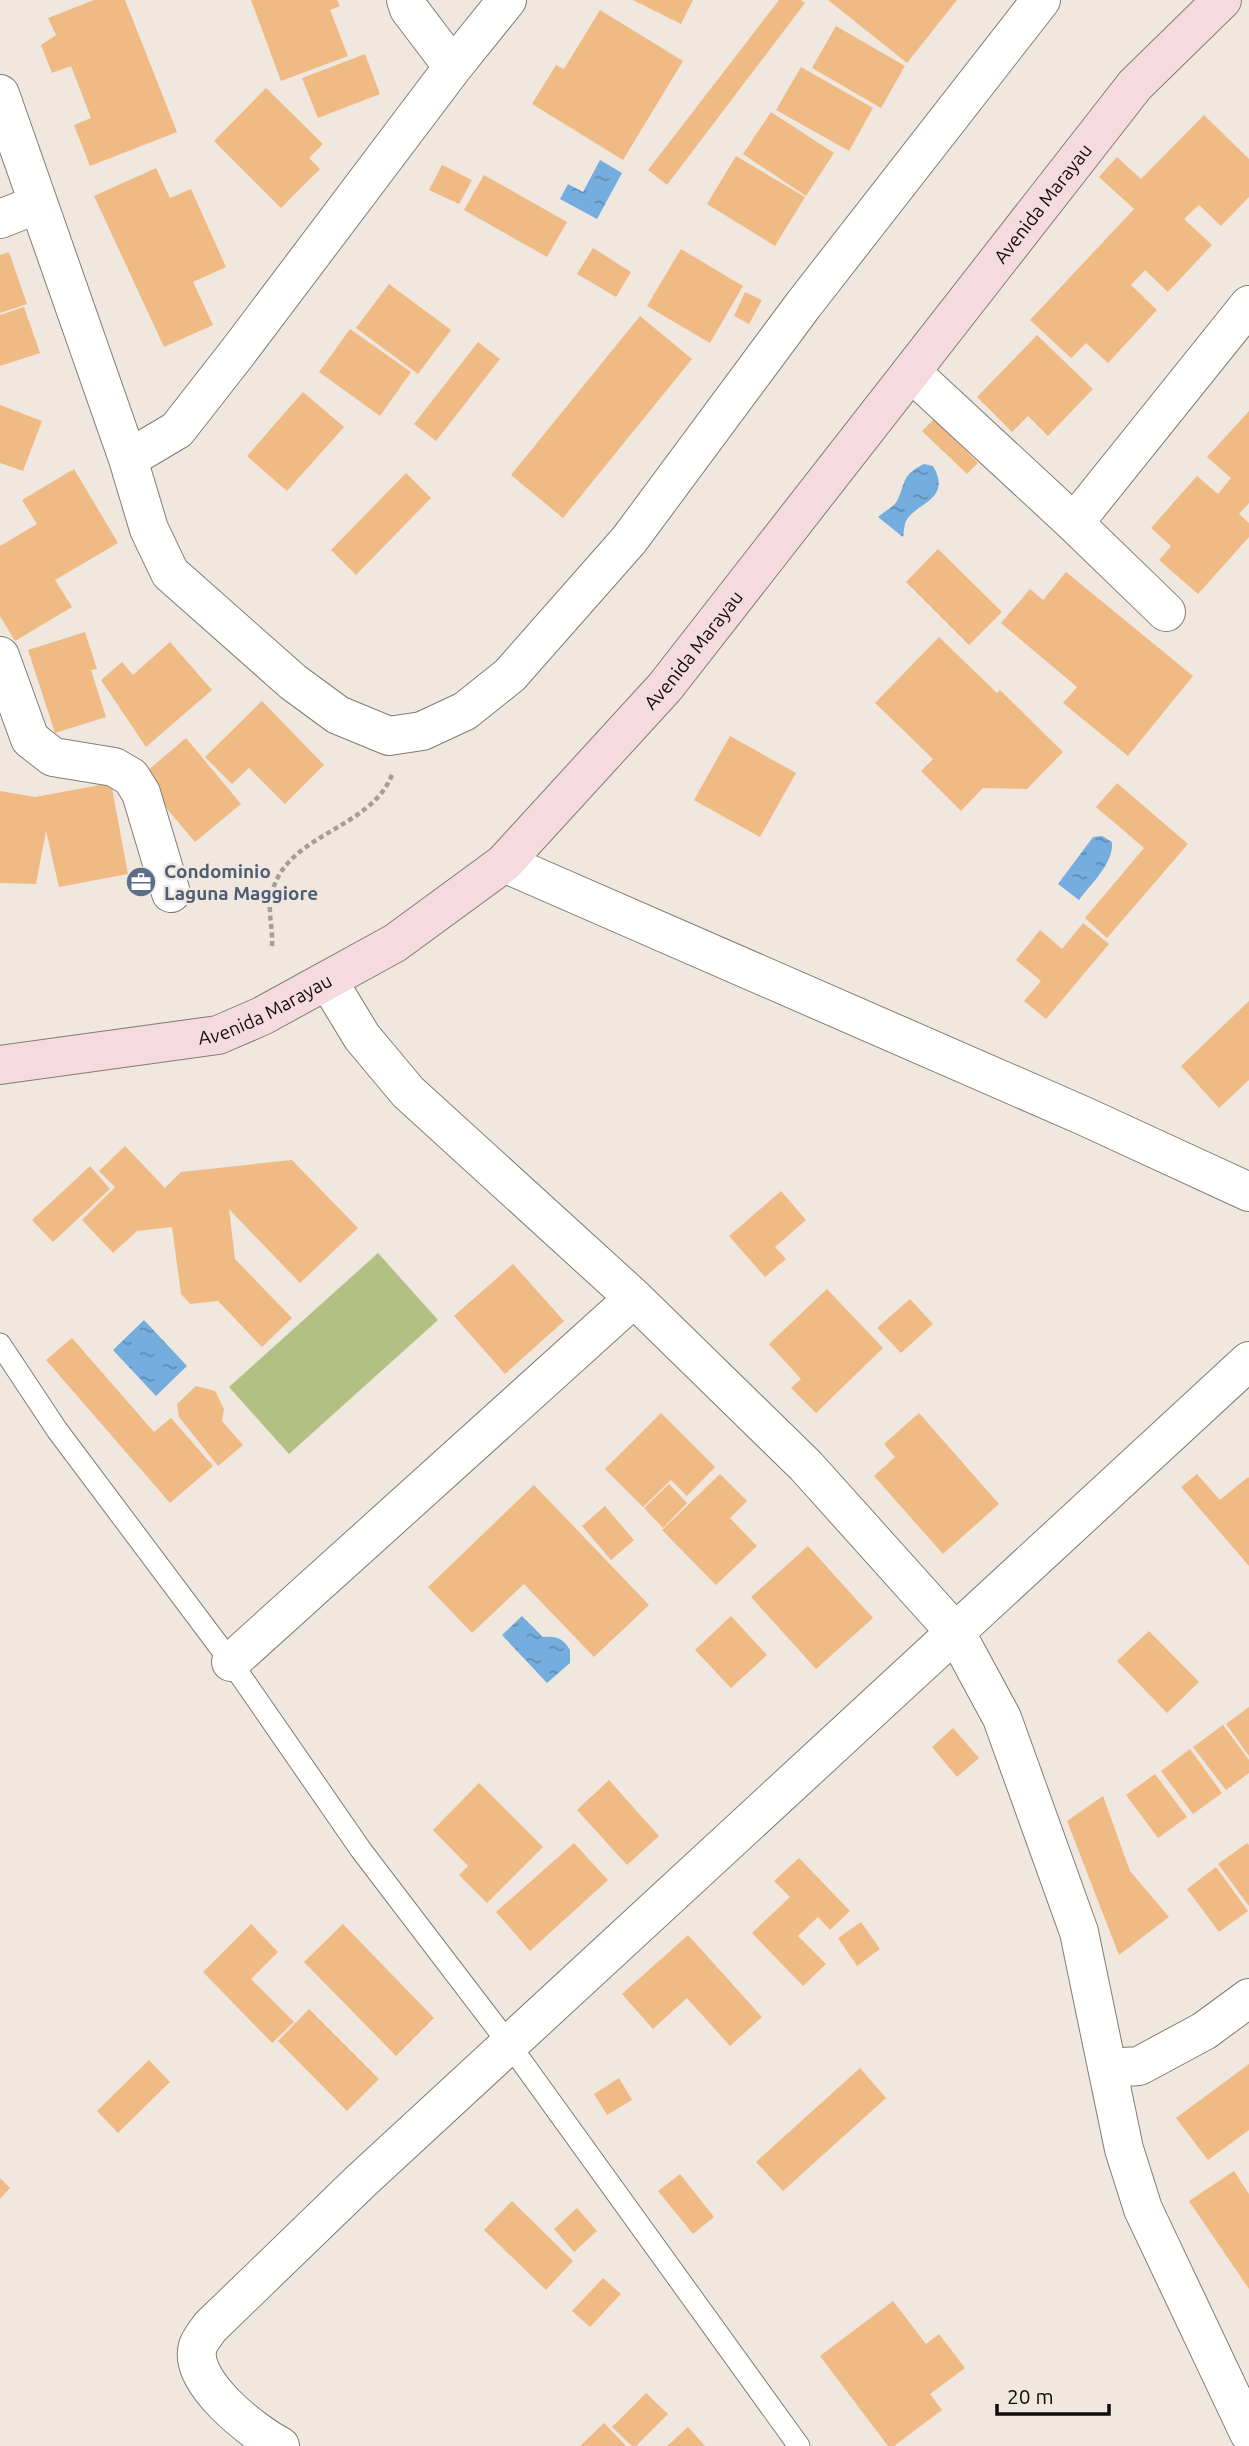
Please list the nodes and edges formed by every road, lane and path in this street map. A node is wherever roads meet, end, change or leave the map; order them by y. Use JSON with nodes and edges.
{"nodes":[{"id":1,"x":406,"y":0,"type":"edge"},
{"id":2,"x":507,"y":0,"type":"edge"},
{"id":3,"x":1041,"y":0,"type":"edge"},
{"id":4,"x":1222,"y":0,"type":"edge"},
{"id":5,"x":453,"y":67,"type":"junction"},
{"id":6,"x":0,"y":94,"type":"edge"},
{"id":7,"x":38,"y":204,"type":"junction"},
{"id":8,"x":0,"y":219,"type":"edge"},
{"id":9,"x":1249,"y":306,"type":"edge"},
{"id":10,"x":911,"y":372,"type":"junction"},
{"id":11,"x":128,"y":459,"type":"junction"},
{"id":12,"x":1074,"y":523,"type":"junction"},
{"id":13,"x":1166,"y":612,"type":"dead end"},
{"id":14,"x":0,"y":656,"type":"edge"},
{"id":15,"x":389,"y":736,"type":"junction"},
{"id":16,"x":504,"y":863,"type":"junction"},
{"id":17,"x":171,"y":893,"type":"dead end"},
{"id":18,"x":272,"y":946,"type":"dead end"},
{"id":19,"x":328,"y":981,"type":"junction"},
{"id":20,"x":0,"y":1065,"type":"edge"},
{"id":21,"x":1249,"y":1192,"type":"edge"},
{"id":22,"x":634,"y":1298,"type":"junction"},
{"id":23,"x":0,"y":1344,"type":"edge"},
{"id":24,"x":1249,"y":1361,"type":"edge"},
{"id":25,"x":956,"y":1633,"type":"junction"},
{"id":26,"x":231,"y":1662,"type":"junction"},
{"id":27,"x":1249,"y":1998,"type":"edge"},
{"id":28,"x":509,"y":2044,"type":"junction"},
{"id":29,"x":1108,"y":2068,"type":"junction"},
{"id":30,"x":1249,"y":2433,"type":"edge"},
{"id":31,"x":279,"y":2446,"type":"edge"},
{"id":32,"x":799,"y":2446,"type":"edge"}],
"edges":[{"from":1,"to":5,"type":"street"},
{"from":2,"to":5,"type":"street"},
{"from":3,"to":15,"type":"street"},
{"from":4,"to":10,"type":"street","name":"Avenida Marayau"},
{"from":5,"to":11,"type":"street"},
{"from":6,"to":7,"type":"street"},
{"from":7,"to":8,"type":"street"},
{"from":7,"to":11,"type":"street"},
{"from":9,"to":12,"type":"street"},
{"from":10,"to":12,"type":"street"},
{"from":10,"to":16,"type":"street","name":"Avenida Marayau"},
{"from":11,"to":15,"type":"street"},
{"from":12,"to":13,"type":"street"},
{"from":14,"to":17,"type":"street"},
{"from":15,"to":18,"type":"path"},
{"from":16,"to":19,"type":"street","name":"Avenida Marayau"},
{"from":16,"to":21,"type":"street"},
{"from":19,"to":20,"type":"street","name":"Avenida Marayau"},
{"from":19,"to":22,"type":"street"},
{"from":22,"to":25,"type":"street"},
{"from":22,"to":26,"type":"street"},
{"from":23,"to":26,"type":"lane"},
{"from":24,"to":25,"type":"street"},
{"from":25,"to":28,"type":"street"},
{"from":25,"to":29,"type":"street"},
{"from":26,"to":28,"type":"lane"},
{"from":27,"to":29,"type":"street"},
{"from":28,"to":31,"type":"street"},
{"from":28,"to":32,"type":"lane"},
{"from":29,"to":30,"type":"street"}]}
